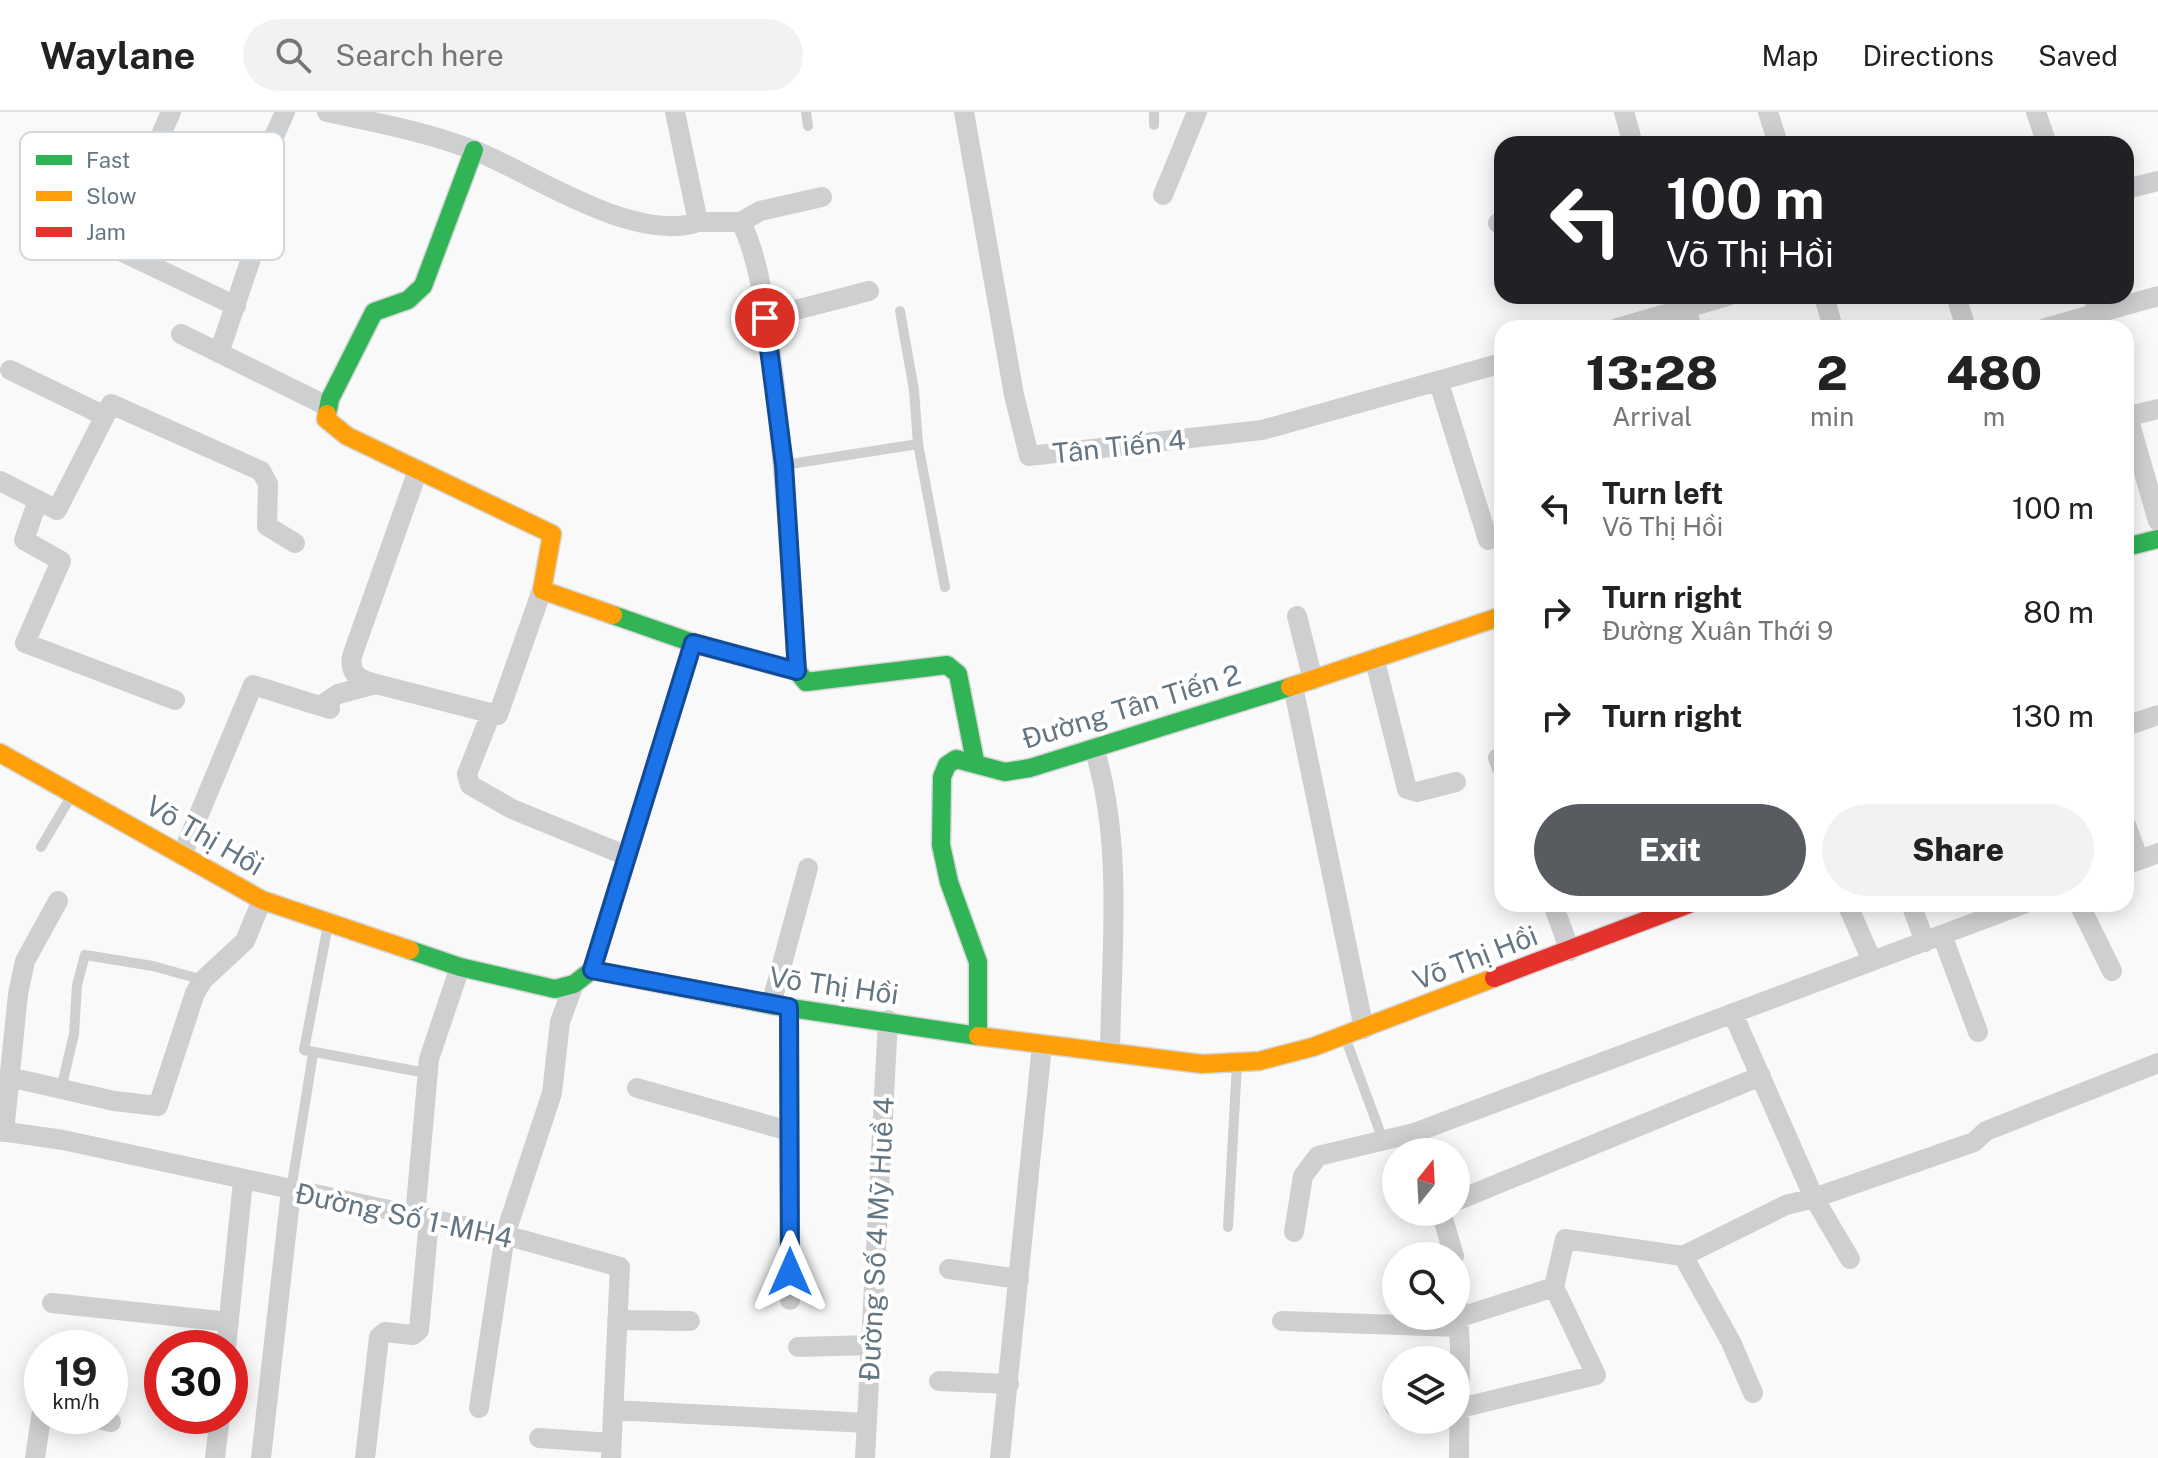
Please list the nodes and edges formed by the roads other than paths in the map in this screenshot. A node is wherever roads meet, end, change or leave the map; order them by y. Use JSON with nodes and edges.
{"nodes":[{"id":1,"x":171,"y":112,"type":"edge"},
{"id":2,"x":285,"y":112,"type":"edge"},
{"id":3,"x":327,"y":112,"type":"edge"},
{"id":4,"x":675,"y":112,"type":"edge"},
{"id":5,"x":806,"y":112,"type":"edge"},
{"id":6,"x":964,"y":112,"type":"edge"},
{"id":7,"x":1154,"y":112,"type":"edge"},
{"id":8,"x":1197,"y":112,"type":"edge"},
{"id":9,"x":1624,"y":112,"type":"edge"},
{"id":10,"x":1768,"y":112,"type":"edge"},
{"id":11,"x":2036,"y":112,"type":"edge"},
{"id":12,"x":1154,"y":125,"type":"dead end"},
{"id":13,"x":808,"y":126,"type":"dead end"},
{"id":14,"x":162,"y":132,"type":"edge"},
{"id":15,"x":276,"y":132,"type":"edge"},
{"id":16,"x":1631,"y":136,"type":"edge"},
{"id":17,"x":1776,"y":136,"type":"edge"},
{"id":18,"x":2044,"y":136,"type":"edge"},
{"id":19,"x":474,"y":150,"type":"junction"},
{"id":20,"x":2158,"y":181,"type":"edge"},
{"id":21,"x":2134,"y":187,"type":"edge"},
{"id":22,"x":1163,"y":195,"type":"dead end"},
{"id":23,"x":822,"y":197,"type":"dead end"},
{"id":24,"x":698,"y":222,"type":"junction"},
{"id":25,"x":741,"y":222,"type":"junction"},
{"id":26,"x":139,"y":260,"type":"edge"},
{"id":27,"x":251,"y":260,"type":"edge"},
{"id":28,"x":869,"y":291,"type":"dead end"},
{"id":29,"x":2158,"y":296,"type":"edge"},
{"id":30,"x":2134,"y":302,"type":"edge"},
{"id":31,"x":1679,"y":304,"type":"edge"},
{"id":32,"x":2128,"y":304,"type":"edge"},
{"id":33,"x":236,"y":306,"type":"junction"},
{"id":34,"x":900,"y":311,"type":"dead end"},
{"id":35,"x":2098,"y":312,"type":"edge"},
{"id":36,"x":765,"y":318,"type":"junction"},
{"id":37,"x":1638,"y":320,"type":"edge"},
{"id":38,"x":2072,"y":320,"type":"edge"},
{"id":39,"x":181,"y":334,"type":"dead end"},
{"id":40,"x":219,"y":353,"type":"junction"},
{"id":41,"x":1494,"y":366,"type":"edge"},
{"id":42,"x":10,"y":370,"type":"dead end"},
{"id":43,"x":1439,"y":383,"type":"junction"},
{"id":44,"x":329,"y":407,"type":"junction"},
{"id":45,"x":2158,"y":409,"type":"edge"},
{"id":46,"x":2134,"y":414,"type":"edge"},
{"id":47,"x":105,"y":416,"type":"junction"},
{"id":48,"x":2134,"y":439,"type":"edge"},
{"id":49,"x":918,"y":444,"type":"junction"},
{"id":50,"x":784,"y":465,"type":"junction"},
{"id":51,"x":418,"y":470,"type":"junction"},
{"id":52,"x":0,"y":481,"type":"edge"},
{"id":53,"x":38,"y":500,"type":"junction"},
{"id":54,"x":2158,"y":521,"type":"edge"},
{"id":55,"x":2158,"y":539,"type":"edge"},
{"id":56,"x":1488,"y":540,"type":"dead end"},
{"id":57,"x":295,"y":543,"type":"dead end"},
{"id":58,"x":2134,"y":545,"type":"edge"},
{"id":59,"x":945,"y":587,"type":"dead end"},
{"id":60,"x":542,"y":590,"type":"junction"},
{"id":61,"x":1297,"y":616,"type":"dead end"},
{"id":62,"x":1494,"y":619,"type":"edge"},
{"id":63,"x":693,"y":643,"type":"junction"},
{"id":64,"x":1375,"y":661,"type":"junction"},
{"id":65,"x":797,"y":671,"type":"junction"},
{"id":66,"x":1313,"y":680,"type":"junction"},
{"id":67,"x":376,"y":684,"type":"junction"},
{"id":68,"x":1293,"y":686,"type":"junction"},
{"id":69,"x":175,"y":700,"type":"dead end"},
{"id":70,"x":2158,"y":715,"type":"edge"},
{"id":71,"x":490,"y":716,"type":"junction"},
{"id":72,"x":2134,"y":723,"type":"edge"},
{"id":73,"x":1094,"y":748,"type":"junction"},
{"id":74,"x":0,"y":753,"type":"edge"},
{"id":75,"x":975,"y":761,"type":"junction"},
{"id":76,"x":1456,"y":782,"type":"dead end"},
{"id":77,"x":74,"y":793,"type":"junction"},
{"id":78,"x":41,"y":847,"type":"dead end"},
{"id":79,"x":182,"y":855,"type":"junction"},
{"id":80,"x":627,"y":856,"type":"junction"},
{"id":81,"x":808,"y":868,"type":"dead end"},
{"id":82,"x":262,"y":900,"type":"junction"},
{"id":83,"x":58,"y":901,"type":"dead end"},
{"id":84,"x":1556,"y":912,"type":"edge"},
{"id":85,"x":1669,"y":912,"type":"edge"},
{"id":86,"x":1851,"y":912,"type":"edge"},
{"id":87,"x":1916,"y":912,"type":"edge"},
{"id":88,"x":2003,"y":912,"type":"edge"},
{"id":89,"x":2083,"y":912,"type":"edge"},
{"id":90,"x":329,"y":923,"type":"junction"},
{"id":91,"x":1934,"y":938,"type":"junction"},
{"id":92,"x":1570,"y":951,"type":"junction"},
{"id":93,"x":1872,"y":961,"type":"junction"},
{"id":94,"x":460,"y":967,"type":"junction"},
{"id":95,"x":592,"y":970,"type":"junction"},
{"id":96,"x":2112,"y":971,"type":"dead end"},
{"id":97,"x":203,"y":980,"type":"junction"},
{"id":98,"x":574,"y":984,"type":"junction"},
{"id":99,"x":780,"y":1006,"type":"junction"},
{"id":100,"x":1733,"y":1014,"type":"junction"},
{"id":101,"x":888,"y":1020,"type":"junction"},
{"id":102,"x":1354,"y":1032,"type":"junction"},
{"id":103,"x":1978,"y":1032,"type":"dead end"},
{"id":104,"x":978,"y":1034,"type":"junction"},
{"id":105,"x":1042,"y":1045,"type":"junction"},
{"id":106,"x":1110,"y":1053,"type":"junction"},
{"id":107,"x":313,"y":1054,"type":"junction"},
{"id":108,"x":1237,"y":1062,"type":"junction"},
{"id":109,"x":2158,"y":1063,"type":"edge"},
{"id":110,"x":426,"y":1073,"type":"junction"},
{"id":111,"x":1761,"y":1076,"type":"junction"},
{"id":112,"x":9,"y":1077,"type":"junction"},
{"id":113,"x":637,"y":1088,"type":"dead end"},
{"id":114,"x":61,"y":1089,"type":"junction"},
{"id":115,"x":789,"y":1131,"type":"junction"},
{"id":116,"x":2,"y":1132,"type":"edge"},
{"id":117,"x":1382,"y":1138,"type":"edge"},
{"id":118,"x":1427,"y":1138,"type":"edge"},
{"id":119,"x":1382,"y":1140,"type":"edge"},
{"id":120,"x":243,"y":1181,"type":"junction"},
{"id":121,"x":291,"y":1191,"type":"junction"},
{"id":122,"x":1470,"y":1195,"type":"edge"},
{"id":123,"x":1814,"y":1198,"type":"junction"},
{"id":124,"x":422,"y":1218,"type":"junction"},
{"id":125,"x":1228,"y":1227,"type":"dead end"},
{"id":126,"x":1294,"y":1232,"type":"dead end"},
{"id":127,"x":505,"y":1235,"type":"junction"},
{"id":128,"x":1683,"y":1256,"type":"junction"},
{"id":129,"x":1850,"y":1259,"type":"dead end"},
{"id":130,"x":949,"y":1269,"type":"dead end"},
{"id":131,"x":1019,"y":1279,"type":"junction"},
{"id":132,"x":1554,"y":1287,"type":"junction"},
{"id":133,"x":790,"y":1300,"type":"dead end"},
{"id":134,"x":52,"y":1303,"type":"dead end"},
{"id":135,"x":1470,"y":1319,"type":"edge"},
{"id":136,"x":617,"y":1320,"type":"junction"},
{"id":137,"x":690,"y":1321,"type":"dead end"},
{"id":138,"x":1282,"y":1321,"type":"dead end"},
{"id":139,"x":229,"y":1322,"type":"junction"},
{"id":140,"x":1382,"y":1322,"type":"edge"},
{"id":141,"x":228,"y":1330,"type":"edge"},
{"id":142,"x":870,"y":1345,"type":"junction"},
{"id":143,"x":798,"y":1347,"type":"dead end"},
{"id":144,"x":939,"y":1381,"type":"dead end"},
{"id":145,"x":1009,"y":1384,"type":"junction"},
{"id":146,"x":1753,"y":1393,"type":"dead end"},
{"id":147,"x":1470,"y":1406,"type":"edge"},
{"id":148,"x":479,"y":1408,"type":"dead end"},
{"id":149,"x":613,"y":1410,"type":"junction"},
{"id":150,"x":867,"y":1423,"type":"junction"},
{"id":151,"x":39,"y":1434,"type":"edge"},
{"id":152,"x":218,"y":1434,"type":"edge"},
{"id":153,"x":1459,"y":1434,"type":"edge"},
{"id":154,"x":539,"y":1438,"type":"dead end"},
{"id":155,"x":611,"y":1450,"type":"edge"},
{"id":156,"x":35,"y":1458,"type":"edge"},
{"id":157,"x":215,"y":1458,"type":"edge"},
{"id":158,"x":261,"y":1458,"type":"edge"},
{"id":159,"x":365,"y":1458,"type":"edge"},
{"id":160,"x":865,"y":1458,"type":"edge"},
{"id":161,"x":1000,"y":1458,"type":"edge"},
{"id":162,"x":1459,"y":1458,"type":"edge"}],
"edges":[{"from":1,"to":14,"type":"street"},
{"from":2,"to":15,"type":"street"},
{"from":3,"to":19,"type":"street"},
{"from":4,"to":24,"type":"street"},
{"from":5,"to":13,"type":"lane"},
{"from":6,"to":43,"type":"street","name":"Tân Tiến 4"},
{"from":7,"to":12,"type":"lane"},
{"from":8,"to":22,"type":"street"},
{"from":9,"to":16,"type":"street"},
{"from":10,"to":17,"type":"street"},
{"from":11,"to":18,"type":"street"},
{"from":19,"to":24,"type":"street"},
{"from":19,"to":44,"type":"street"},
{"from":20,"to":21,"type":"street"},
{"from":23,"to":25,"type":"street"},
{"from":24,"to":25,"type":"street"},
{"from":25,"to":36,"type":"street"},
{"from":26,"to":33,"type":"street"},
{"from":27,"to":33,"type":"street"},
{"from":28,"to":36,"type":"street"},
{"from":29,"to":30,"type":"street"},
{"from":31,"to":37,"type":"street"},
{"from":32,"to":35,"type":"street"},
{"from":33,"to":40,"type":"street"},
{"from":34,"to":49,"type":"lane"},
{"from":35,"to":38,"type":"street"},
{"from":36,"to":50,"type":"street"},
{"from":39,"to":40,"type":"street"},
{"from":40,"to":44,"type":"street"},
{"from":41,"to":43,"type":"street","name":"Tân Tiến 4"},
{"from":42,"to":47,"type":"street"},
{"from":43,"to":56,"type":"street"},
{"from":44,"to":51,"type":"street"},
{"from":45,"to":46,"type":"street"},
{"from":47,"to":53,"type":"street"},
{"from":47,"to":57,"type":"street"},
{"from":48,"to":54,"type":"street"},
{"from":49,"to":50,"type":"lane"},
{"from":49,"to":59,"type":"lane"},
{"from":50,"to":65,"type":"street"},
{"from":51,"to":60,"type":"street"},
{"from":51,"to":67,"type":"street"},
{"from":52,"to":53,"type":"street"},
{"from":53,"to":69,"type":"street"},
{"from":55,"to":58,"type":"street"},
{"from":60,"to":63,"type":"street"},
{"from":60,"to":71,"type":"street"},
{"from":61,"to":66,"type":"street"},
{"from":62,"to":64,"type":"street","name":"Đường Tân Tiến 2"},
{"from":63,"to":65,"type":"street"},
{"from":63,"to":80,"type":"street"},
{"from":64,"to":66,"type":"street","name":"Đường Tân Tiến 2"},
{"from":64,"to":76,"type":"street"},
{"from":65,"to":75,"type":"street"},
{"from":66,"to":68,"type":"street","name":"Đường Tân Tiến 2"},
{"from":67,"to":71,"type":"street"},
{"from":67,"to":79,"type":"street"},
{"from":68,"to":73,"type":"street","name":"Đường Tân Tiến 2"},
{"from":68,"to":102,"type":"street"},
{"from":70,"to":72,"type":"street"},
{"from":71,"to":80,"type":"street"},
{"from":73,"to":75,"type":"street","name":"Đường Tân Tiến 2"},
{"from":73,"to":106,"type":"street"},
{"from":74,"to":77,"type":"street","name":"Võ Thị Hồi"},
{"from":75,"to":104,"type":"street"},
{"from":77,"to":78,"type":"lane"},
{"from":77,"to":79,"type":"street","name":"Võ Thị Hồi"},
{"from":79,"to":82,"type":"street","name":"Võ Thị Hồi"},
{"from":80,"to":95,"type":"street"},
{"from":81,"to":99,"type":"street"},
{"from":82,"to":90,"type":"street","name":"Võ Thị Hồi"},
{"from":82,"to":97,"type":"street"},
{"from":83,"to":112,"type":"street"},
{"from":84,"to":92,"type":"street"},
{"from":85,"to":92,"type":"street","name":"Võ Thị Hồi"},
{"from":86,"to":93,"type":"street"},
{"from":87,"to":91,"type":"street"},
{"from":88,"to":91,"type":"street"},
{"from":89,"to":96,"type":"street"},
{"from":90,"to":94,"type":"street","name":"Võ Thị Hồi"},
{"from":90,"to":107,"type":"lane"},
{"from":91,"to":93,"type":"street"},
{"from":91,"to":103,"type":"street"},
{"from":92,"to":102,"type":"street","name":"Võ Thị Hồi"},
{"from":93,"to":100,"type":"street"},
{"from":94,"to":98,"type":"street","name":"Võ Thị Hồi"},
{"from":94,"to":110,"type":"street"},
{"from":95,"to":98,"type":"street"},
{"from":95,"to":99,"type":"street","name":"Võ Thị Hồi"},
{"from":97,"to":114,"type":"street"},
{"from":97,"to":114,"type":"lane"},
{"from":98,"to":127,"type":"street"},
{"from":99,"to":101,"type":"street","name":"Võ Thị Hồi"},
{"from":99,"to":115,"type":"street"},
{"from":100,"to":111,"type":"street"},
{"from":100,"to":118,"type":"street"},
{"from":101,"to":104,"type":"street","name":"Võ Thị Hồi"},
{"from":101,"to":142,"type":"street","name":"Đường Số 4 Mỹ Huề 4"},
{"from":102,"to":108,"type":"street","name":"Võ Thị Hồi"},
{"from":102,"to":117,"type":"lane"},
{"from":104,"to":105,"type":"street","name":"Võ Thị Hồi"},
{"from":105,"to":106,"type":"street","name":"Võ Thị Hồi"},
{"from":105,"to":131,"type":"street"},
{"from":106,"to":108,"type":"street","name":"Võ Thị Hồi"},
{"from":107,"to":110,"type":"lane"},
{"from":107,"to":121,"type":"lane"},
{"from":108,"to":125,"type":"lane"},
{"from":109,"to":123,"type":"street"},
{"from":110,"to":124,"type":"street"},
{"from":111,"to":122,"type":"street"},
{"from":111,"to":123,"type":"street"},
{"from":112,"to":114,"type":"street"},
{"from":112,"to":116,"type":"street"},
{"from":113,"to":115,"type":"street"},
{"from":115,"to":133,"type":"street"},
{"from":116,"to":120,"type":"street","name":"Đường Số 1-MH4"},
{"from":119,"to":126,"type":"street"},
{"from":120,"to":121,"type":"street","name":"Đường Số 1-MH4"},
{"from":120,"to":139,"type":"street"},
{"from":121,"to":124,"type":"street","name":"Đường Số 1-MH4"},
{"from":121,"to":158,"type":"street"},
{"from":123,"to":128,"type":"street"},
{"from":123,"to":129,"type":"street"},
{"from":124,"to":127,"type":"street","name":"Đường Số 1-MH4"},
{"from":124,"to":159,"type":"street"},
{"from":127,"to":136,"type":"street","name":"Đường Số 1-MH4"},
{"from":127,"to":148,"type":"street"},
{"from":128,"to":132,"type":"street"},
{"from":128,"to":146,"type":"street"},
{"from":130,"to":131,"type":"street"},
{"from":131,"to":145,"type":"street"},
{"from":132,"to":135,"type":"street"},
{"from":132,"to":147,"type":"street"},
{"from":134,"to":139,"type":"street"},
{"from":136,"to":137,"type":"street"},
{"from":136,"to":149,"type":"street","name":"Đường Số 1-MH4"},
{"from":138,"to":140,"type":"street"},
{"from":139,"to":141,"type":"street"},
{"from":142,"to":143,"type":"street"},
{"from":142,"to":150,"type":"street","name":"Đường Số 4 Mỹ Huề 4"},
{"from":144,"to":145,"type":"street"},
{"from":145,"to":161,"type":"street"},
{"from":149,"to":150,"type":"street"},
{"from":149,"to":155,"type":"street","name":"Đường Số 1-MH4"},
{"from":150,"to":160,"type":"street","name":"Đường Số 4 Mỹ Huề 4"},
{"from":151,"to":156,"type":"street"},
{"from":152,"to":157,"type":"street"},
{"from":153,"to":162,"type":"street"},
{"from":154,"to":155,"type":"street"}]}
